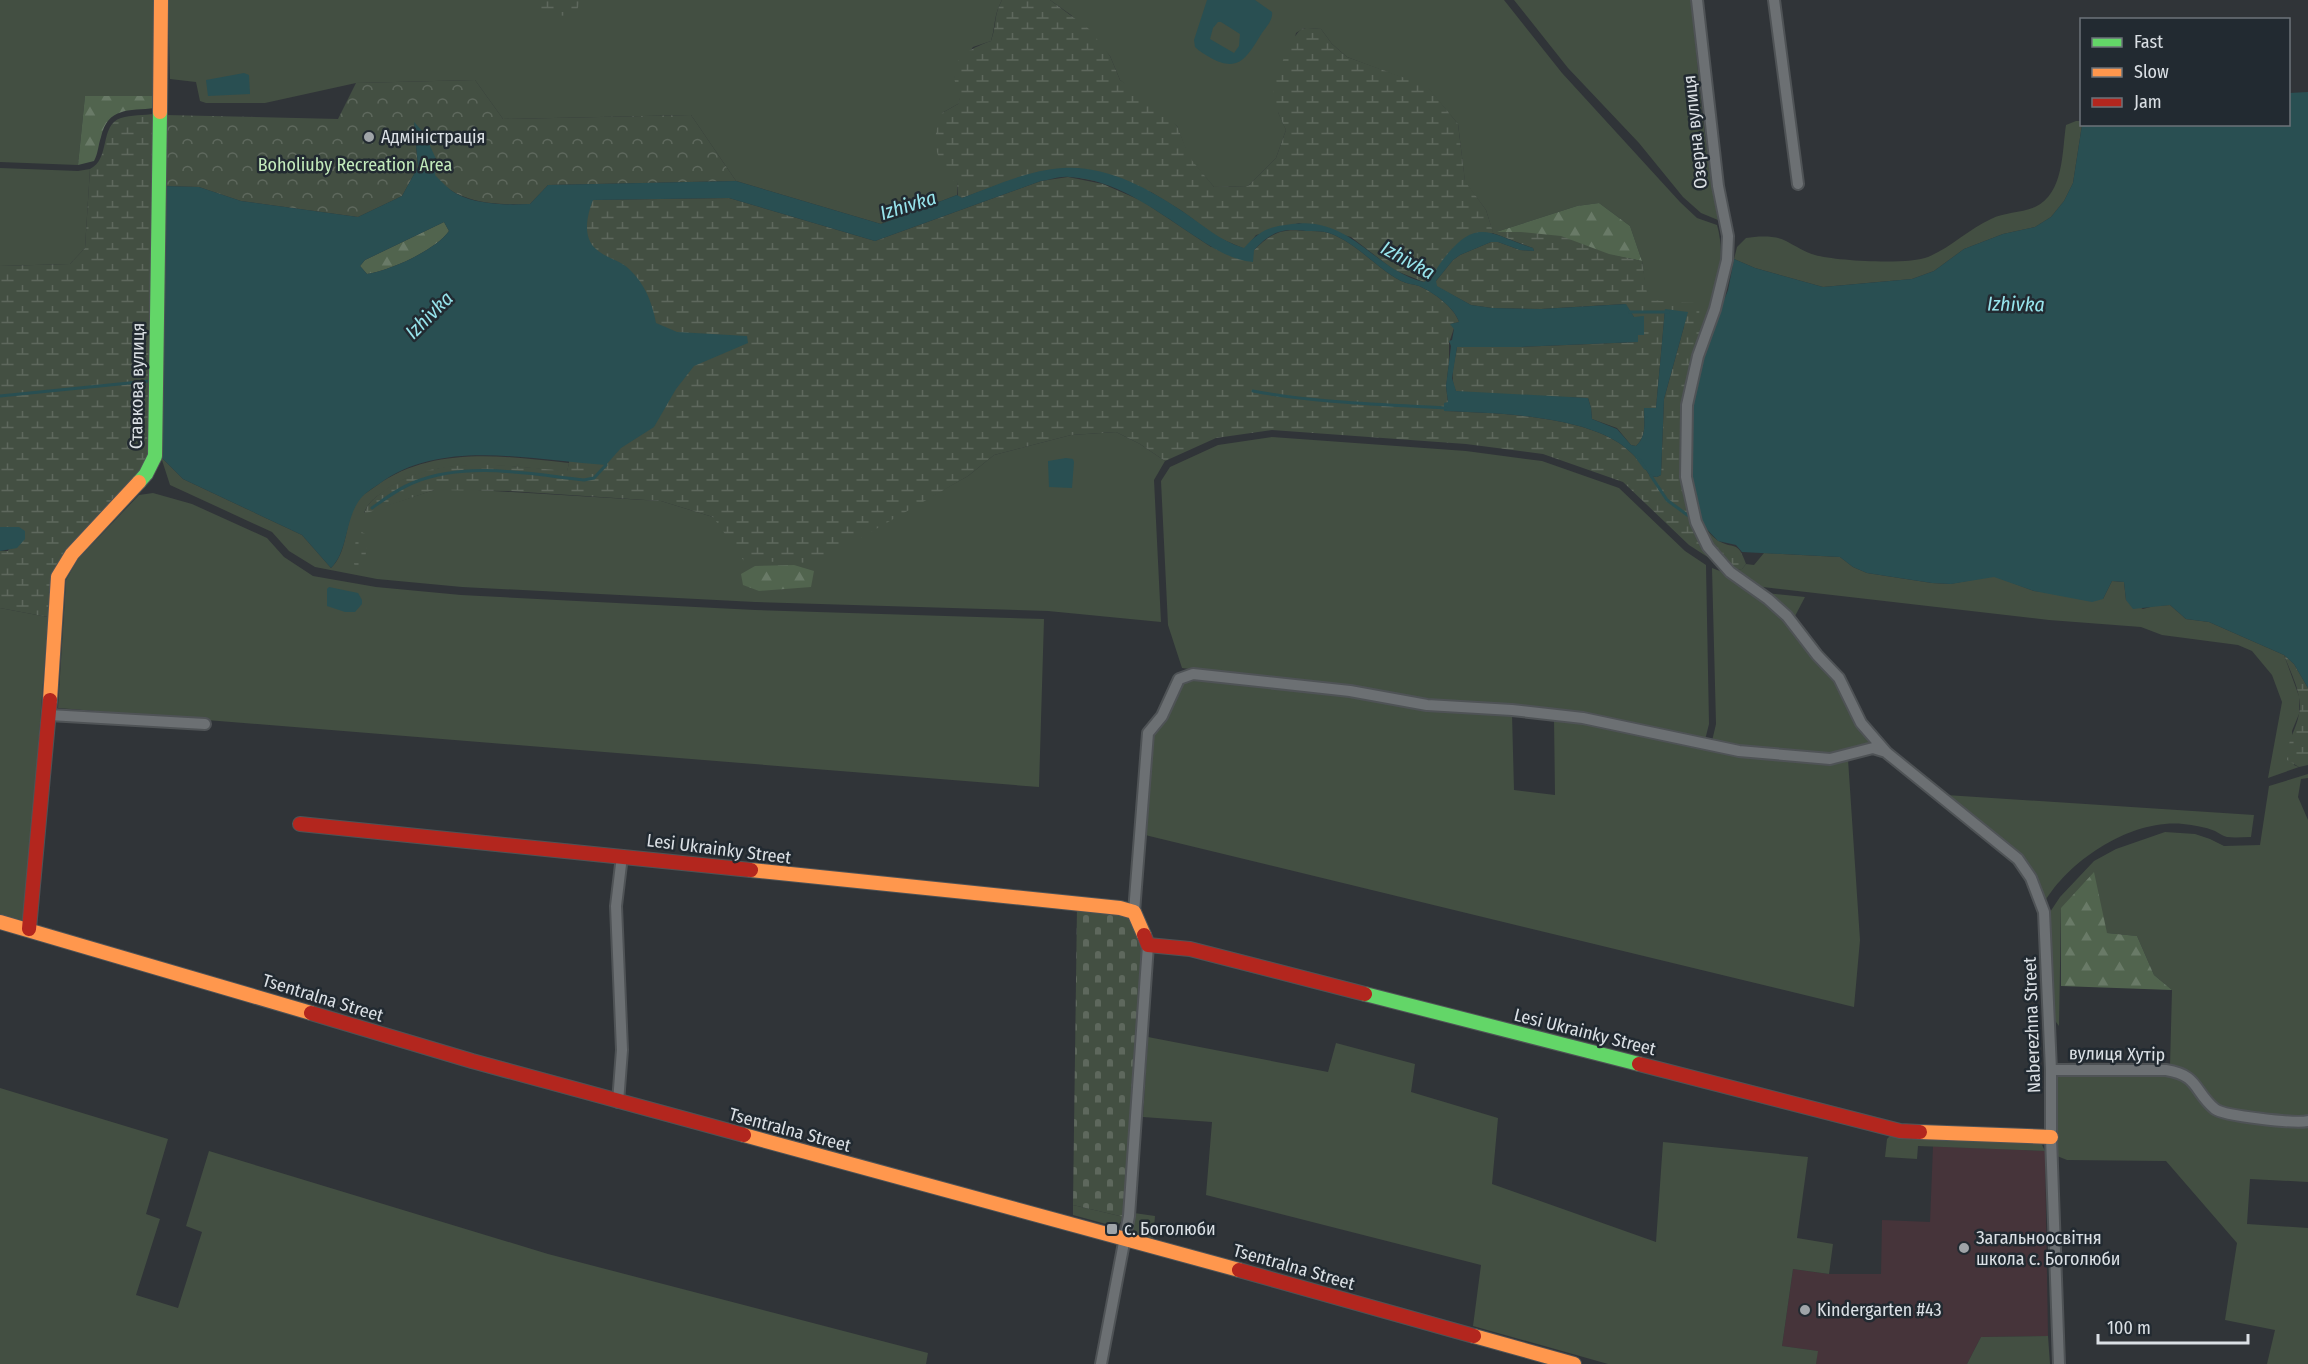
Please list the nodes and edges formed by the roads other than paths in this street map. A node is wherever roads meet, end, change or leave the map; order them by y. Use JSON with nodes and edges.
{"nodes":[{"id":1,"x":161,"y":0,"type":"edge"},
{"id":2,"x":1697,"y":0,"type":"edge"},
{"id":3,"x":1774,"y":0,"type":"edge"},
{"id":4,"x":1798,"y":184,"type":"dead end"},
{"id":5,"x":49,"y":715,"type":"junction"},
{"id":6,"x":205,"y":724,"type":"dead end"},
{"id":7,"x":1887,"y":753,"type":"junction"},
{"id":8,"x":300,"y":824,"type":"dead end"},
{"id":9,"x":622,"y":856,"type":"junction"},
{"id":10,"x":1134,"y":912,"type":"junction"},
{"id":11,"x":0,"y":922,"type":"edge"},
{"id":12,"x":30,"y":923,"type":"junction"},
{"id":13,"x":1148,"y":945,"type":"junction"},
{"id":14,"x":2051,"y":1070,"type":"junction"},
{"id":15,"x":618,"y":1102,"type":"junction"},
{"id":16,"x":2308,"y":1121,"type":"edge"},
{"id":17,"x":2051,"y":1137,"type":"junction"},
{"id":18,"x":1124,"y":1238,"type":"junction"},
{"id":19,"x":1101,"y":1364,"type":"edge"},
{"id":20,"x":1574,"y":1364,"type":"edge"},
{"id":21,"x":2059,"y":1364,"type":"edge"}],
"edges":[{"from":1,"to":5,"type":"street","name":"Ставкова вулиця"},
{"from":2,"to":7,"type":"street","name":"Озерна вулиця"},
{"from":3,"to":4,"type":"street"},
{"from":5,"to":6,"type":"street"},
{"from":5,"to":12,"type":"street","name":"Ставкова вулиця"},
{"from":7,"to":10,"type":"street"},
{"from":7,"to":14,"type":"street","name":"Naberezhna Street"},
{"from":8,"to":9,"type":"street","name":"Lesi Ukrainky Street"},
{"from":9,"to":10,"type":"street","name":"Lesi Ukrainky Street"},
{"from":9,"to":15,"type":"street"},
{"from":10,"to":13,"type":"street"},
{"from":11,"to":12,"type":"street","name":"Tsentralna Street"},
{"from":12,"to":15,"type":"street","name":"Tsentralna Street"},
{"from":13,"to":17,"type":"street","name":"Lesi Ukrainky Street"},
{"from":13,"to":18,"type":"street"},
{"from":14,"to":16,"type":"street","name":"вулиця Хутір"},
{"from":14,"to":17,"type":"street","name":"Naberezhna Street"},
{"from":15,"to":18,"type":"street","name":"Tsentralna Street"},
{"from":17,"to":21,"type":"street","name":"Naberezhna Street"},
{"from":18,"to":19,"type":"street"},
{"from":18,"to":20,"type":"street","name":"Tsentralna Street"}]}
